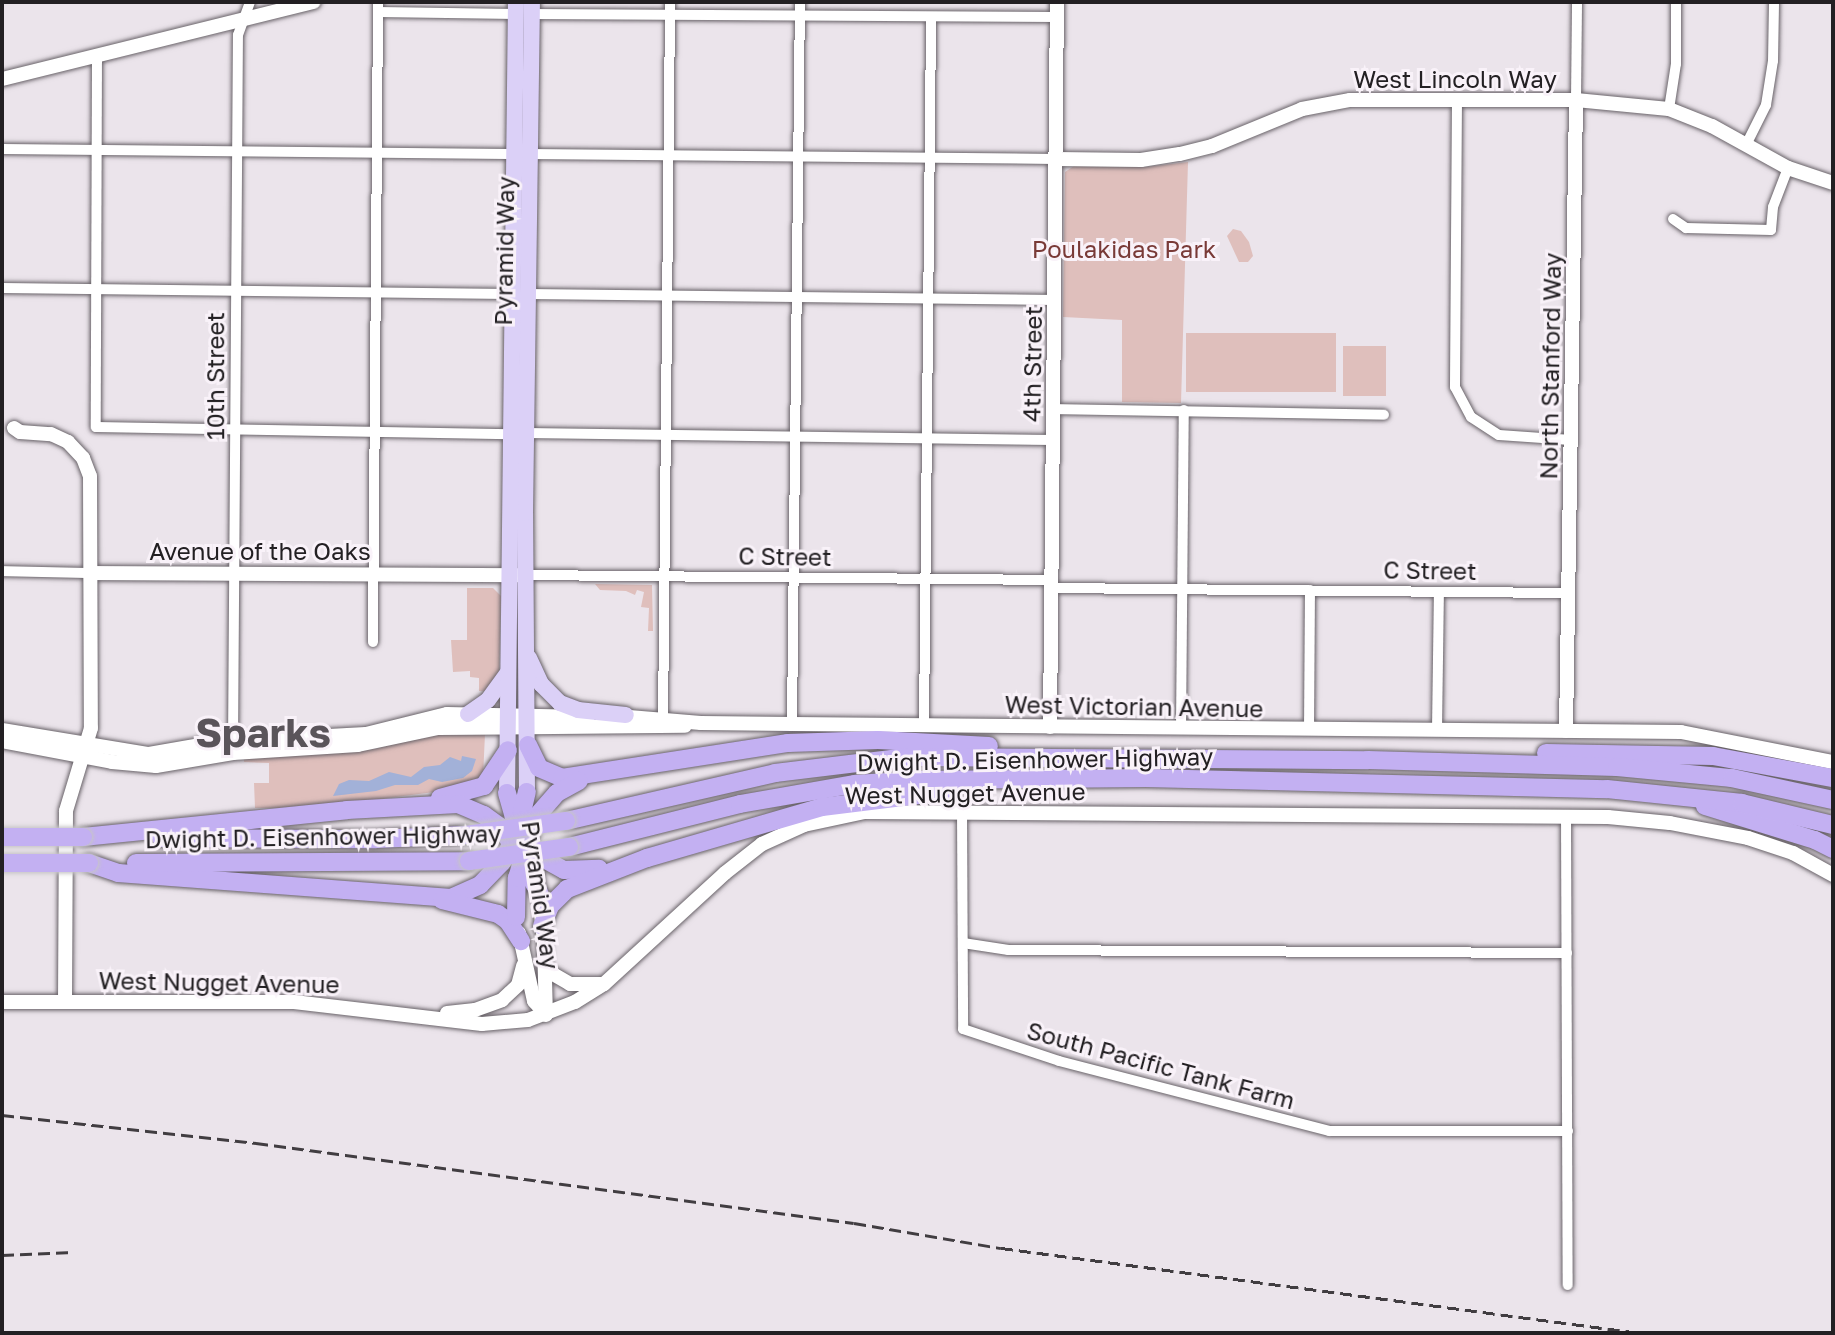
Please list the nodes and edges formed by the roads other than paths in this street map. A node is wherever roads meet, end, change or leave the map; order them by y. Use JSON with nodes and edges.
{"nodes":[{"id":1,"x":250,"y":2,"type":"edge"},
{"id":2,"x":314,"y":2,"type":"edge"},
{"id":3,"x":670,"y":2,"type":"edge"},
{"id":4,"x":800,"y":2,"type":"edge"},
{"id":5,"x":1577,"y":2,"type":"edge"},
{"id":6,"x":1676,"y":2,"type":"edge"},
{"id":7,"x":1774,"y":2,"type":"edge"},
{"id":8,"x":378,"y":7,"type":"edge"},
{"id":9,"x":524,"y":8,"type":"edge"},
{"id":10,"x":1057,"y":9,"type":"edge"},
{"id":11,"x":670,"y":15,"type":"junction"},
{"id":12,"x":800,"y":16,"type":"junction"},
{"id":13,"x":931,"y":18,"type":"junction"},
{"id":14,"x":244,"y":19,"type":"junction"},
{"id":15,"x":97,"y":55,"type":"junction"},
{"id":16,"x":2,"y":79,"type":"edge"},
{"id":17,"x":1457,"y":98,"type":"junction"},
{"id":18,"x":1576,"y":100,"type":"junction"},
{"id":19,"x":1669,"y":109,"type":"junction"},
{"id":20,"x":1746,"y":145,"type":"junction"},
{"id":21,"x":2,"y":149,"type":"edge"},
{"id":22,"x":96,"y":150,"type":"junction"},
{"id":23,"x":237,"y":151,"type":"junction"},
{"id":24,"x":377,"y":153,"type":"junction"},
{"id":25,"x":521,"y":154,"type":"junction"},
{"id":26,"x":669,"y":155,"type":"junction"},
{"id":27,"x":798,"y":157,"type":"junction"},
{"id":28,"x":930,"y":158,"type":"junction"},
{"id":29,"x":1056,"y":159,"type":"junction"},
{"id":30,"x":1788,"y":168,"type":"junction"},
{"id":31,"x":1833,"y":183,"type":"edge"},
{"id":32,"x":1673,"y":219,"type":"dead end"},
{"id":33,"x":2,"y":288,"type":"edge"},
{"id":34,"x":95,"y":289,"type":"junction"},
{"id":35,"x":235,"y":290,"type":"junction"},
{"id":36,"x":376,"y":292,"type":"junction"},
{"id":37,"x":520,"y":294,"type":"junction"},
{"id":38,"x":667,"y":296,"type":"junction"},
{"id":39,"x":797,"y":297,"type":"junction"},
{"id":40,"x":928,"y":298,"type":"junction"},
{"id":41,"x":1055,"y":300,"type":"junction"},
{"id":42,"x":1054,"y":409,"type":"junction"},
{"id":43,"x":1184,"y":410,"type":"junction"},
{"id":44,"x":1384,"y":415,"type":"dead end"},
{"id":45,"x":8,"y":428,"type":"edge"},
{"id":46,"x":234,"y":430,"type":"junction"},
{"id":47,"x":374,"y":432,"type":"junction"},
{"id":48,"x":518,"y":434,"type":"junction"},
{"id":49,"x":666,"y":436,"type":"junction"},
{"id":50,"x":795,"y":437,"type":"junction"},
{"id":51,"x":927,"y":439,"type":"junction"},
{"id":52,"x":1054,"y":440,"type":"junction"},
{"id":53,"x":1571,"y":440,"type":"junction"},
{"id":54,"x":93,"y":567,"type":"junction"},
{"id":55,"x":2,"y":571,"type":"edge"},
{"id":56,"x":234,"y":572,"type":"junction"},
{"id":57,"x":374,"y":574,"type":"junction"},
{"id":58,"x":517,"y":575,"type":"junction"},
{"id":59,"x":664,"y":576,"type":"junction"},
{"id":60,"x":794,"y":578,"type":"junction"},
{"id":61,"x":925,"y":579,"type":"junction"},
{"id":62,"x":1052,"y":584,"type":"junction"},
{"id":63,"x":1182,"y":589,"type":"junction"},
{"id":64,"x":1310,"y":590,"type":"junction"},
{"id":65,"x":1439,"y":592,"type":"junction"},
{"id":66,"x":1568,"y":593,"type":"junction"},
{"id":67,"x":373,"y":642,"type":"dead end"},
{"id":68,"x":526,"y":649,"type":"junction"},
{"id":69,"x":508,"y":670,"type":"junction"},
{"id":70,"x":468,"y":714,"type":"junction"},
{"id":71,"x":626,"y":715,"type":"junction"},
{"id":72,"x":508,"y":721,"type":"junction"},
{"id":73,"x":662,"y":722,"type":"junction"},
{"id":74,"x":792,"y":724,"type":"junction"},
{"id":75,"x":924,"y":726,"type":"junction"},
{"id":76,"x":1050,"y":727,"type":"junction"},
{"id":77,"x":528,"y":729,"type":"junction"},
{"id":78,"x":1181,"y":729,"type":"junction"},
{"id":79,"x":2,"y":730,"type":"edge"},
{"id":80,"x":1309,"y":730,"type":"junction"},
{"id":81,"x":1437,"y":730,"type":"junction"},
{"id":82,"x":1566,"y":731,"type":"junction"},
{"id":83,"x":2,"y":741,"type":"edge"},
{"id":84,"x":233,"y":748,"type":"junction"},
{"id":85,"x":85,"y":750,"type":"junction"},
{"id":86,"x":508,"y":750,"type":"junction"},
{"id":87,"x":1095,"y":757,"type":"junction"},
{"id":88,"x":1368,"y":760,"type":"junction"},
{"id":89,"x":1833,"y":762,"type":"edge"},
{"id":90,"x":589,"y":776,"type":"junction"},
{"id":91,"x":1146,"y":778,"type":"junction"},
{"id":92,"x":1833,"y":778,"type":"edge"},
{"id":93,"x":527,"y":792,"type":"joint"},
{"id":94,"x":1665,"y":792,"type":"junction"},
{"id":95,"x":507,"y":793,"type":"joint"},
{"id":96,"x":1833,"y":800,"type":"edge"},
{"id":97,"x":410,"y":806,"type":"junction"},
{"id":98,"x":962,"y":811,"type":"junction"},
{"id":99,"x":1566,"y":815,"type":"junction"},
{"id":100,"x":1833,"y":825,"type":"edge"},
{"id":101,"x":2,"y":837,"type":"edge"},
{"id":102,"x":83,"y":837,"type":"junction"},
{"id":103,"x":520,"y":843,"type":"junction"},
{"id":104,"x":1833,"y":849,"type":"edge"},
{"id":105,"x":647,"y":858,"type":"junction"},
{"id":106,"x":2,"y":863,"type":"edge"},
{"id":107,"x":89,"y":863,"type":"junction"},
{"id":108,"x":1833,"y":875,"type":"edge"},
{"id":109,"x":539,"y":892,"type":"joint"},
{"id":110,"x":439,"y":899,"type":"junction"},
{"id":111,"x":516,"y":917,"type":"joint"},
{"id":112,"x":542,"y":926,"type":"junction"},
{"id":113,"x":521,"y":941,"type":"junction"},
{"id":114,"x":963,"y":943,"type":"junction"},
{"id":115,"x":1567,"y":953,"type":"junction"},
{"id":116,"x":523,"y":963,"type":"junction"},
{"id":117,"x":546,"y":970,"type":"junction"},
{"id":118,"x":604,"y":984,"type":"junction"},
{"id":119,"x":2,"y":1002,"type":"edge"},
{"id":120,"x":65,"y":1002,"type":"junction"},
{"id":121,"x":411,"y":1014,"type":"junction"},
{"id":122,"x":546,"y":1015,"type":"junction"},
{"id":123,"x":1568,"y":1131,"type":"junction"},
{"id":124,"x":1568,"y":1285,"type":"dead end"}],
"edges":[{"from":1,"to":14,"type":"street","name":"10th Street"},
{"from":2,"to":14,"type":"street"},
{"from":3,"to":11,"type":"street"},
{"from":4,"to":12,"type":"street"},
{"from":5,"to":18,"type":"street","name":"North Stanford Way"},
{"from":6,"to":19,"type":"street"},
{"from":7,"to":20,"type":"street"},
{"from":8,"to":9,"type":"street"},
{"from":8,"to":24,"type":"street"},
{"from":9,"to":11,"type":"street"},
{"from":9,"to":25,"type":"main road","name":"Pyramid Way"},
{"from":10,"to":13,"type":"street"},
{"from":10,"to":29,"type":"street","name":"4th Street"},
{"from":11,"to":12,"type":"street"},
{"from":11,"to":26,"type":"street"},
{"from":12,"to":13,"type":"street"},
{"from":12,"to":27,"type":"street"},
{"from":13,"to":28,"type":"street"},
{"from":14,"to":15,"type":"street"},
{"from":14,"to":23,"type":"street","name":"10th Street"},
{"from":15,"to":16,"type":"street"},
{"from":15,"to":22,"type":"street"},
{"from":17,"to":18,"type":"street","name":"West Lincoln Way"},
{"from":17,"to":29,"type":"street","name":"West Lincoln Way"},
{"from":17,"to":53,"type":"street"},
{"from":18,"to":19,"type":"street","name":"West Lincoln Way"},
{"from":18,"to":53,"type":"street","name":"North Stanford Way"},
{"from":19,"to":20,"type":"street","name":"West Lincoln Way"},
{"from":20,"to":30,"type":"street","name":"West Lincoln Way"},
{"from":21,"to":22,"type":"street"},
{"from":22,"to":23,"type":"street"},
{"from":22,"to":34,"type":"street"},
{"from":23,"to":24,"type":"street"},
{"from":23,"to":35,"type":"street","name":"10th Street"},
{"from":24,"to":25,"type":"street"},
{"from":24,"to":36,"type":"street"},
{"from":25,"to":26,"type":"street"},
{"from":25,"to":37,"type":"main road","name":"Pyramid Way"},
{"from":26,"to":27,"type":"street"},
{"from":26,"to":38,"type":"street"},
{"from":27,"to":28,"type":"street"},
{"from":27,"to":39,"type":"street"},
{"from":28,"to":29,"type":"street"},
{"from":28,"to":40,"type":"street"},
{"from":29,"to":41,"type":"street","name":"4th Street"},
{"from":30,"to":31,"type":"street","name":"West Lincoln Way"},
{"from":30,"to":32,"type":"street"},
{"from":33,"to":34,"type":"street"},
{"from":34,"to":35,"type":"street"},
{"from":34,"to":46,"type":"street"},
{"from":35,"to":36,"type":"street"},
{"from":35,"to":46,"type":"street","name":"10th Street"},
{"from":36,"to":37,"type":"street"},
{"from":36,"to":47,"type":"street"},
{"from":37,"to":38,"type":"street"},
{"from":37,"to":48,"type":"main road","name":"Pyramid Way"},
{"from":38,"to":39,"type":"street"},
{"from":38,"to":49,"type":"street"},
{"from":39,"to":40,"type":"street"},
{"from":39,"to":50,"type":"street"},
{"from":40,"to":41,"type":"street"},
{"from":40,"to":51,"type":"street"},
{"from":41,"to":42,"type":"street","name":"4th Street"},
{"from":42,"to":43,"type":"street"},
{"from":42,"to":52,"type":"street","name":"4th Street"},
{"from":43,"to":44,"type":"street"},
{"from":43,"to":63,"type":"street"},
{"from":45,"to":54,"type":"street"},
{"from":46,"to":47,"type":"street"},
{"from":46,"to":56,"type":"street","name":"10th Street"},
{"from":47,"to":48,"type":"street"},
{"from":47,"to":57,"type":"street"},
{"from":48,"to":49,"type":"street"},
{"from":48,"to":58,"type":"main road","name":"Pyramid Way"},
{"from":49,"to":50,"type":"street"},
{"from":49,"to":59,"type":"street"},
{"from":50,"to":51,"type":"street"},
{"from":50,"to":60,"type":"street"},
{"from":51,"to":52,"type":"street"},
{"from":51,"to":61,"type":"street"},
{"from":52,"to":62,"type":"street","name":"4th Street"},
{"from":53,"to":66,"type":"street","name":"North Stanford Way"},
{"from":54,"to":55,"type":"street","name":"Avenue of the Oaks"},
{"from":54,"to":56,"type":"street","name":"Avenue of the Oaks"},
{"from":54,"to":85,"type":"street"},
{"from":56,"to":57,"type":"street","name":"Avenue of the Oaks"},
{"from":56,"to":84,"type":"street","name":"10th Street"},
{"from":57,"to":58,"type":"street","name":"Avenue of the Oaks"},
{"from":57,"to":67,"type":"street"},
{"from":58,"to":59,"type":"street","name":"C Street"},
{"from":58,"to":68,"type":"main road","name":"Pyramid Way"},
{"from":58,"to":69,"type":"main road","name":"Pyramid Way"},
{"from":59,"to":60,"type":"street","name":"C Street"},
{"from":59,"to":73,"type":"street"},
{"from":60,"to":61,"type":"street","name":"C Street"},
{"from":60,"to":74,"type":"street"},
{"from":61,"to":62,"type":"street","name":"C Street"},
{"from":61,"to":75,"type":"street"},
{"from":62,"to":63,"type":"street","name":"C Street"},
{"from":62,"to":76,"type":"street","name":"4th Street"},
{"from":63,"to":64,"type":"street","name":"C Street"},
{"from":63,"to":78,"type":"street"},
{"from":64,"to":65,"type":"street","name":"C Street"},
{"from":64,"to":80,"type":"street"},
{"from":65,"to":66,"type":"street","name":"C Street"},
{"from":65,"to":81,"type":"street"},
{"from":66,"to":82,"type":"street","name":"North Stanford Way"},
{"from":68,"to":71,"type":"main road"},
{"from":68,"to":77,"type":"main road","name":"Pyramid Way"},
{"from":69,"to":70,"type":"main road"},
{"from":69,"to":72,"type":"main road","name":"Pyramid Way"},
{"from":70,"to":72,"type":"street","name":"West Victorian Avenue"},
{"from":70,"to":84,"type":"street","name":"West Victorian Avenue"},
{"from":71,"to":73,"type":"street","name":"West Victorian Avenue"},
{"from":71,"to":77,"type":"street","name":"West Victorian Avenue"},
{"from":72,"to":77,"type":"street","name":"West Victorian Avenue"},
{"from":72,"to":84,"type":"street","name":"West Victorian Avenue"},
{"from":72,"to":86,"type":"main road","name":"Pyramid Way"},
{"from":73,"to":74,"type":"street","name":"West Victorian Avenue"},
{"from":73,"to":77,"type":"street","name":"West Victorian Avenue"},
{"from":74,"to":75,"type":"street","name":"West Victorian Avenue"},
{"from":75,"to":76,"type":"street","name":"West Victorian Avenue"},
{"from":76,"to":78,"type":"street","name":"West Victorian Avenue"},
{"from":77,"to":90,"type":"highway"},
{"from":77,"to":93,"type":"main road","name":"Pyramid Way"},
{"from":78,"to":80,"type":"street","name":"West Victorian Avenue"},
{"from":79,"to":85,"type":"street","name":"West Victorian Avenue"},
{"from":80,"to":81,"type":"street","name":"West Victorian Avenue"},
{"from":81,"to":82,"type":"street","name":"West Victorian Avenue"},
{"from":82,"to":89,"type":"street","name":"West Victorian Avenue"},
{"from":83,"to":85,"type":"street","name":"West Victorian Avenue"},
{"from":84,"to":85,"type":"street","name":"West Victorian Avenue"},
{"from":85,"to":120,"type":"street"},
{"from":86,"to":95,"type":"main road","name":"Pyramid Way"},
{"from":86,"to":97,"type":"highway"},
{"from":87,"to":88,"type":"highway","name":"Dwight D. Eisenhower Highway"},
{"from":87,"to":90,"type":"highway"},
{"from":87,"to":102,"type":"highway","name":"Dwight D. Eisenhower Highway","bridge":true},
{"from":88,"to":92,"type":"highway"},
{"from":88,"to":96,"type":"highway","name":"Dwight D. Eisenhower Highway"},
{"from":90,"to":103,"type":"highway"},
{"from":91,"to":94,"type":"highway","name":"Dwight D. Eisenhower Highway"},
{"from":91,"to":105,"type":"highway"},
{"from":91,"to":107,"type":"highway","name":"Dwight D. Eisenhower Highway","bridge":true},
{"from":93,"to":103,"type":"highway"},
{"from":94,"to":100,"type":"highway","name":"Dwight D. Eisenhower Highway"},
{"from":94,"to":104,"type":"highway"},
{"from":95,"to":103,"type":"highway"},
{"from":97,"to":102,"type":"highway"},
{"from":97,"to":103,"type":"highway"},
{"from":98,"to":99,"type":"street","name":"West Nugget Avenue"},
{"from":98,"to":114,"type":"street","name":"South Pacific Tank Farm"},
{"from":98,"to":118,"type":"street","name":"West Nugget Avenue"},
{"from":99,"to":108,"type":"street","name":"West Nugget Avenue"},
{"from":99,"to":115,"type":"street"},
{"from":101,"to":102,"type":"highway","name":"Dwight D. Eisenhower Highway","bridge":true},
{"from":103,"to":105,"type":"highway"},
{"from":103,"to":109,"type":"highway"},
{"from":103,"to":110,"type":"highway"},
{"from":103,"to":111,"type":"highway"},
{"from":105,"to":112,"type":"highway"},
{"from":106,"to":107,"type":"highway","name":"Dwight D. Eisenhower Highway","bridge":true},
{"from":107,"to":110,"type":"highway"},
{"from":109,"to":112,"type":"street","name":"Pyramid Way"},
{"from":110,"to":113,"type":"highway"},
{"from":111,"to":113,"type":"street","name":"Pyramid Way"},
{"from":112,"to":117,"type":"street","name":"Pyramid Way"},
{"from":113,"to":116,"type":"street","name":"Pyramid Way"},
{"from":114,"to":115,"type":"street"},
{"from":114,"to":123,"type":"street","name":"South Pacific Tank Farm"},
{"from":115,"to":123,"type":"street"},
{"from":116,"to":121,"type":"street"},
{"from":116,"to":122,"type":"street","name":"Pyramid Way"},
{"from":117,"to":118,"type":"street"},
{"from":117,"to":122,"type":"street","name":"Pyramid Way"},
{"from":118,"to":122,"type":"street","name":"West Nugget Avenue"},
{"from":119,"to":120,"type":"street","name":"West Nugget Avenue"},
{"from":120,"to":121,"type":"street","name":"West Nugget Avenue"},
{"from":121,"to":122,"type":"street","name":"West Nugget Avenue"},
{"from":123,"to":124,"type":"street"}]}
